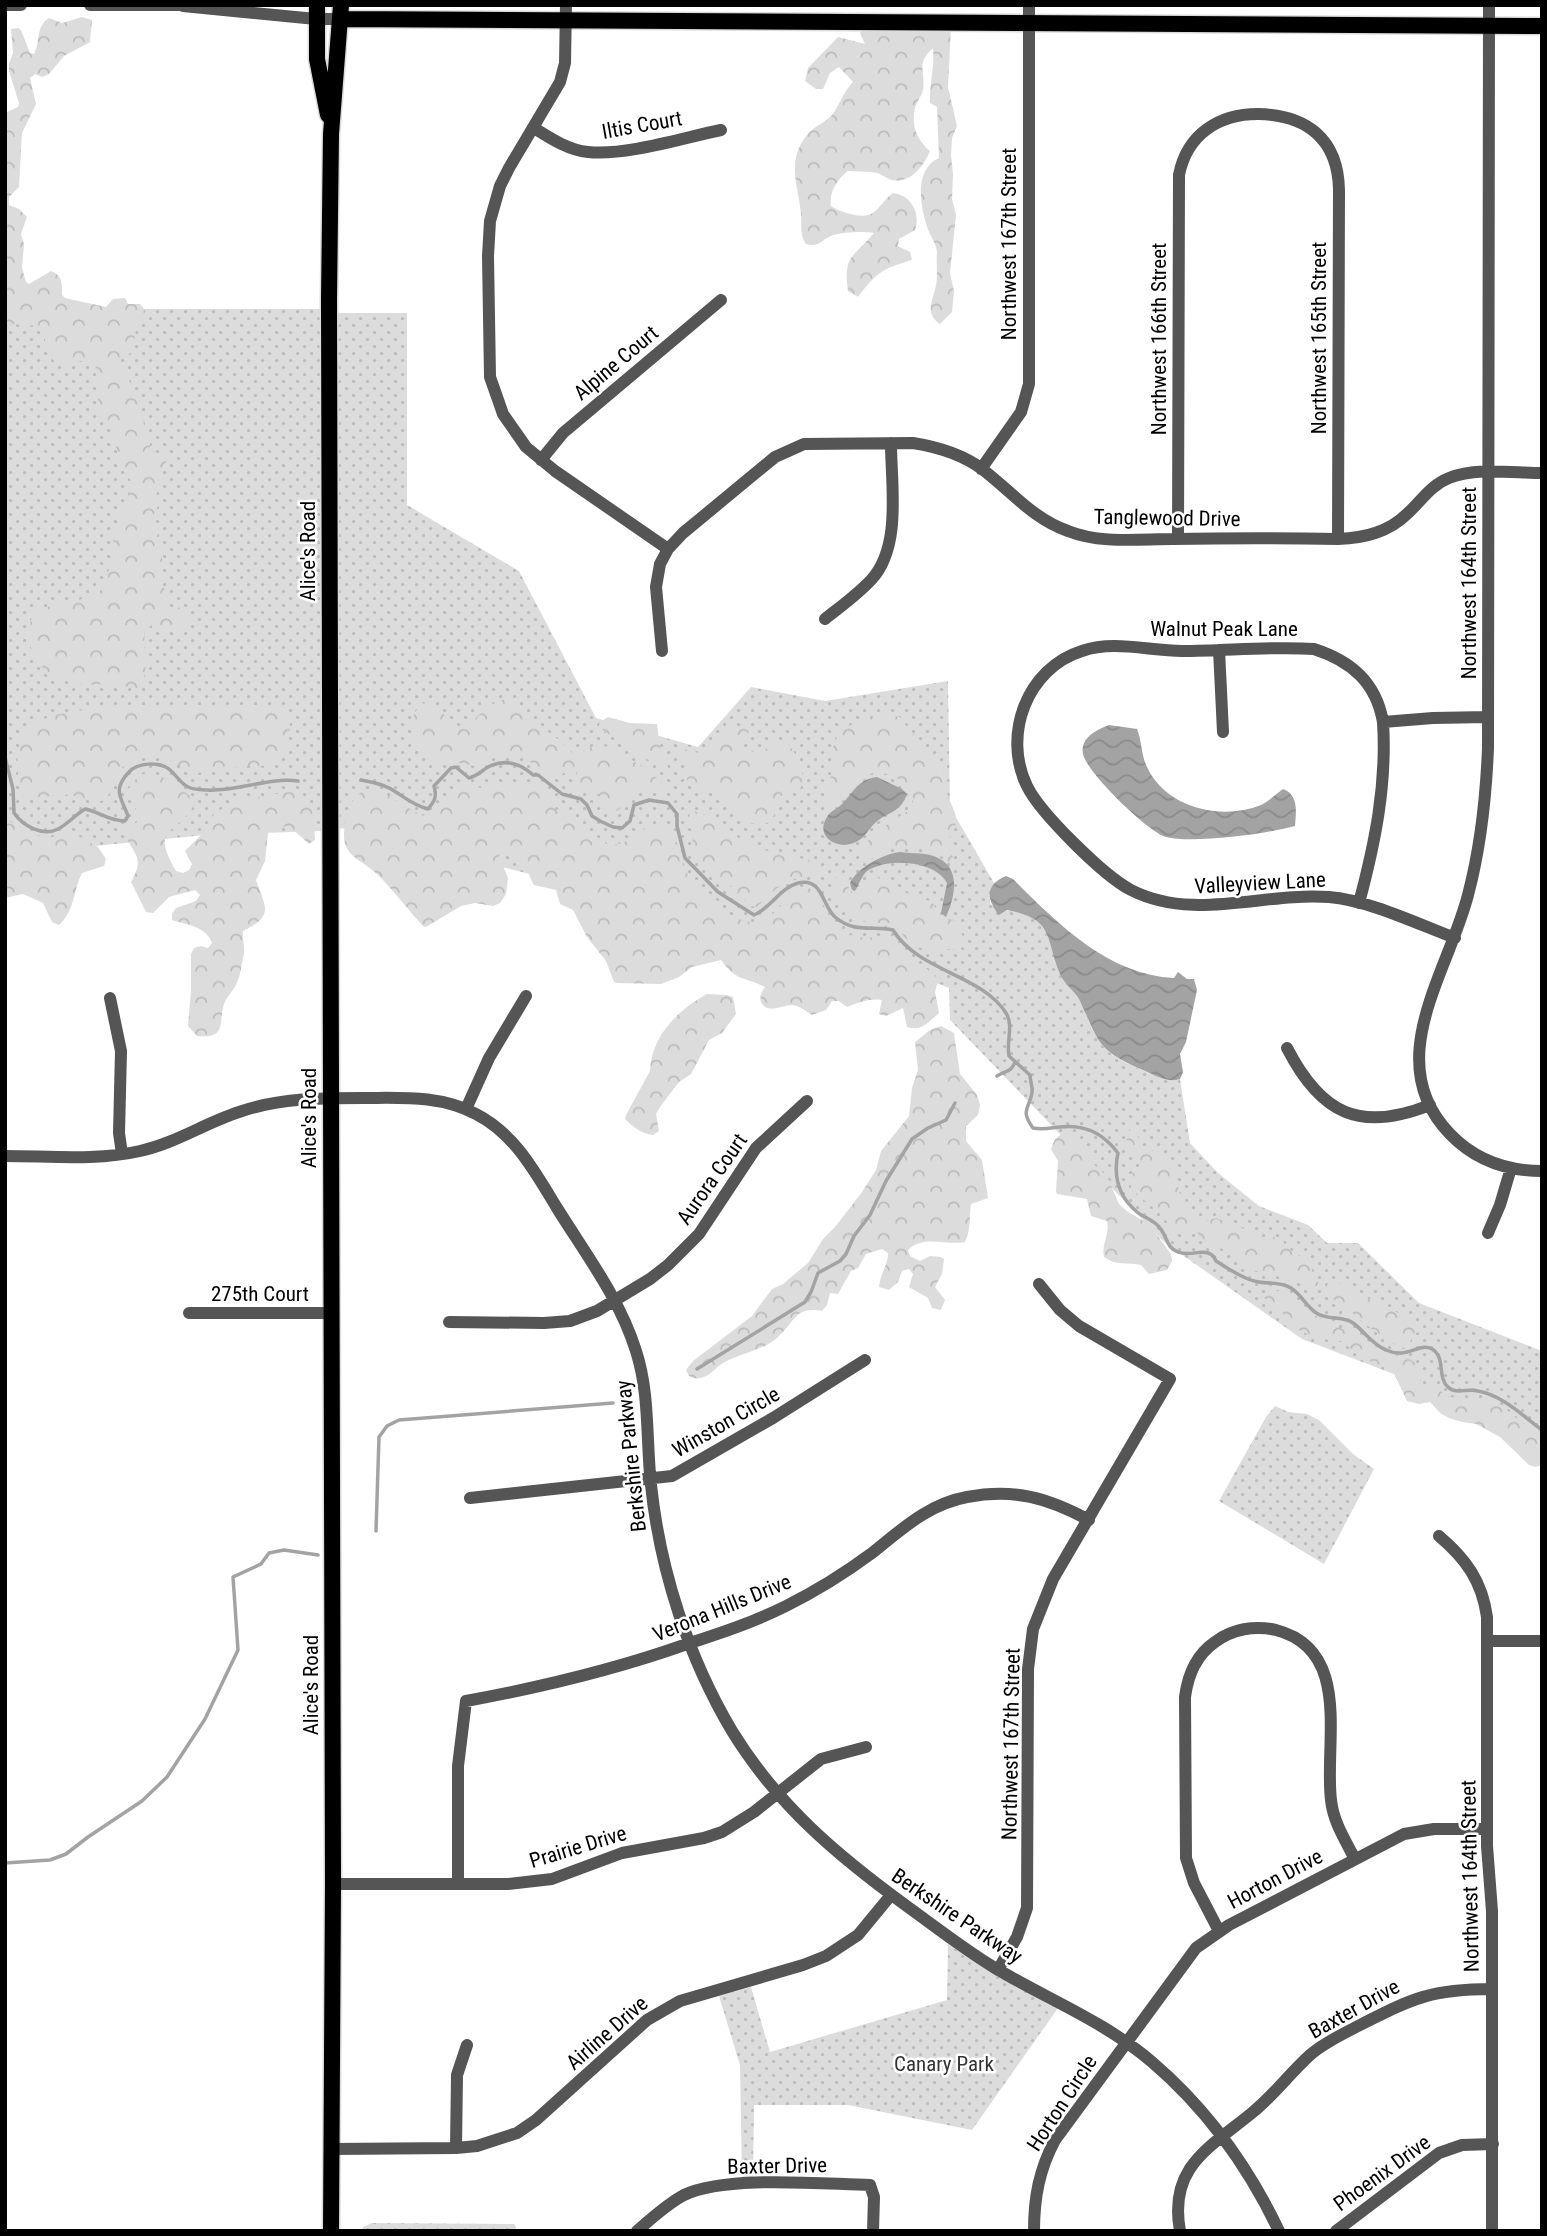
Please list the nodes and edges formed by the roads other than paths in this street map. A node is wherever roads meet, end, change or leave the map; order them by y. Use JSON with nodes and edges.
{"nodes":[{"id":1,"x":5,"y":5,"type":"edge"},
{"id":2,"x":21,"y":5,"type":"edge"},
{"id":3,"x":90,"y":5,"type":"edge"},
{"id":4,"x":186,"y":5,"type":"edge"},
{"id":5,"x":1489,"y":5,"type":"edge"},
{"id":6,"x":317,"y":12,"type":"edge"},
{"id":7,"x":342,"y":12,"type":"edge"},
{"id":8,"x":566,"y":13,"type":"edge"},
{"id":9,"x":1029,"y":13,"type":"edge"},
{"id":10,"x":1489,"y":26,"type":"junction"},
{"id":11,"x":1542,"y":26,"type":"edge"},
{"id":12,"x":534,"y":128,"type":"junction"},
{"id":13,"x":721,"y":130,"type":"dead end"},
{"id":14,"x":331,"y":134,"type":"junction"},
{"id":15,"x":1324,"y":141,"type":"joint"},
{"id":16,"x":721,"y":300,"type":"dead end"},
{"id":17,"x":891,"y":443,"type":"junction"},
{"id":18,"x":541,"y":460,"type":"junction"},
{"id":19,"x":981,"y":469,"type":"junction"},
{"id":20,"x":1488,"y":473,"type":"junction"},
{"id":21,"x":1542,"y":473,"type":"edge"},
{"id":22,"x":1178,"y":538,"type":"junction"},
{"id":23,"x":1338,"y":539,"type":"junction"},
{"id":24,"x":668,"y":549,"type":"junction"},
{"id":25,"x":825,"y":619,"type":"dead end"},
{"id":26,"x":1219,"y":650,"type":"junction"},
{"id":27,"x":662,"y":652,"type":"dead end"},
{"id":28,"x":1488,"y":717,"type":"junction"},
{"id":29,"x":1383,"y":722,"type":"junction"},
{"id":30,"x":1223,"y":732,"type":"dead end"},
{"id":31,"x":1026,"y":782,"type":"joint"},
{"id":32,"x":1359,"y":903,"type":"junction"},
{"id":33,"x":1455,"y":938,"type":"junction"},
{"id":34,"x":526,"y":996,"type":"dead end"},
{"id":35,"x":110,"y":998,"type":"dead end"},
{"id":36,"x":1287,"y":1048,"type":"dead end"},
{"id":37,"x":330,"y":1098,"type":"junction"},
{"id":38,"x":807,"y":1101,"type":"dead end"},
{"id":39,"x":1430,"y":1105,"type":"junction"},
{"id":40,"x":466,"y":1110,"type":"junction"},
{"id":41,"x":122,"y":1154,"type":"junction"},
{"id":42,"x":5,"y":1156,"type":"edge"},
{"id":43,"x":1511,"y":1168,"type":"junction"},
{"id":44,"x":1542,"y":1171,"type":"edge"},
{"id":45,"x":1488,"y":1233,"type":"dead end"},
{"id":46,"x":1039,"y":1284,"type":"dead end"},
{"id":47,"x":614,"y":1300,"type":"junction"},
{"id":48,"x":189,"y":1313,"type":"dead end"},
{"id":49,"x":331,"y":1313,"type":"junction"},
{"id":50,"x":449,"y":1322,"type":"dead end"},
{"id":51,"x":865,"y":1360,"type":"dead end"},
{"id":52,"x":650,"y":1479,"type":"junction"},
{"id":53,"x":470,"y":1498,"type":"dead end"},
{"id":54,"x":1089,"y":1520,"type":"junction"},
{"id":55,"x":1439,"y":1536,"type":"dead end"},
{"id":56,"x":1542,"y":1641,"type":"edge"},
{"id":57,"x":1487,"y":1642,"type":"junction"},
{"id":58,"x":690,"y":1644,"type":"junction"},
{"id":59,"x":866,"y":1747,"type":"dead end"},
{"id":60,"x":777,"y":1793,"type":"junction"},
{"id":61,"x":1487,"y":1829,"type":"junction"},
{"id":62,"x":1355,"y":1859,"type":"junction"},
{"id":63,"x":333,"y":1884,"type":"junction"},
{"id":64,"x":458,"y":1884,"type":"junction"},
{"id":65,"x":891,"y":1895,"type":"junction"},
{"id":66,"x":1219,"y":1931,"type":"junction"},
{"id":67,"x":998,"y":1970,"type":"junction"},
{"id":68,"x":1492,"y":1989,"type":"junction"},
{"id":69,"x":1127,"y":2042,"type":"junction"},
{"id":70,"x":467,"y":2045,"type":"dead end"},
{"id":71,"x":1222,"y":2136,"type":"junction"},
{"id":72,"x":1493,"y":2144,"type":"junction"},
{"id":73,"x":456,"y":2148,"type":"junction"},
{"id":74,"x":332,"y":2149,"type":"junction"},
{"id":75,"x":331,"y":2231,"type":"edge"},
{"id":76,"x":637,"y":2231,"type":"edge"},
{"id":77,"x":873,"y":2231,"type":"edge"},
{"id":78,"x":1034,"y":2231,"type":"edge"},
{"id":79,"x":1180,"y":2231,"type":"edge"},
{"id":80,"x":1279,"y":2231,"type":"edge"},
{"id":81,"x":1336,"y":2231,"type":"edge"},
{"id":82,"x":1492,"y":2231,"type":"edge"}],
"edges":[{"from":1,"to":2,"type":"street"},
{"from":3,"to":4,"type":"street"},
{"from":4,"to":6,"type":"street"},
{"from":5,"to":10,"type":"street","name":"Northwest 164th Street"},
{"from":6,"to":7,"type":"street"},
{"from":6,"to":14,"type":"main road"},
{"from":7,"to":8,"type":"main road"},
{"from":7,"to":14,"type":"main road","name":"Alice's Road"},
{"from":8,"to":9,"type":"main road"},
{"from":8,"to":12,"type":"street"},
{"from":9,"to":10,"type":"main road"},
{"from":9,"to":19,"type":"street","name":"Northwest 167th Street"},
{"from":10,"to":11,"type":"main road"},
{"from":10,"to":20,"type":"street","name":"Northwest 164th Street"},
{"from":12,"to":13,"type":"street","name":"Iltis Court"},
{"from":12,"to":18,"type":"street"},
{"from":14,"to":37,"type":"main road","name":"Alice's Road"},
{"from":15,"to":22,"type":"street","name":"Northwest 166th Street"},
{"from":15,"to":23,"type":"street","name":"Northwest 165th Street"},
{"from":16,"to":18,"type":"street","name":"Alpine Court"},
{"from":17,"to":19,"type":"street","name":"Tanglewood Drive"},
{"from":17,"to":24,"type":"street","name":"Tanglewood Drive"},
{"from":17,"to":25,"type":"street"},
{"from":18,"to":24,"type":"street"},
{"from":19,"to":22,"type":"street","name":"Tanglewood Drive"},
{"from":20,"to":21,"type":"street","name":"Tanglewood Drive"},
{"from":20,"to":23,"type":"street","name":"Tanglewood Drive"},
{"from":20,"to":28,"type":"street","name":"Northwest 164th Street"},
{"from":22,"to":23,"type":"street","name":"Tanglewood Drive"},
{"from":24,"to":27,"type":"street"},
{"from":26,"to":29,"type":"street","name":"Walnut Peak Lane"},
{"from":26,"to":30,"type":"street"},
{"from":26,"to":31,"type":"street","name":"Walnut Peak Lane"},
{"from":28,"to":29,"type":"street"},
{"from":28,"to":33,"type":"street","name":"Northwest 164th Street"},
{"from":29,"to":32,"type":"street","name":"Walnut Peak Lane"},
{"from":31,"to":32,"type":"street","name":"Valleyview Lane"},
{"from":32,"to":33,"type":"street","name":"Valleyview Lane"},
{"from":33,"to":39,"type":"street","name":"Northwest 164th Street"},
{"from":34,"to":40,"type":"street"},
{"from":35,"to":41,"type":"street"},
{"from":36,"to":39,"type":"street"},
{"from":37,"to":40,"type":"street","name":"Berkshire Parkway"},
{"from":37,"to":41,"type":"street","name":"Berkshire Parkway"},
{"from":37,"to":49,"type":"main road","name":"Alice's Road"},
{"from":38,"to":47,"type":"street","name":"Aurora Court"},
{"from":39,"to":43,"type":"street","name":"Northwest 164th Street"},
{"from":40,"to":47,"type":"street","name":"Berkshire Parkway"},
{"from":41,"to":42,"type":"street","name":"Berkshire Parkway"},
{"from":43,"to":44,"type":"street","name":"Northwest 164th Street"},
{"from":43,"to":45,"type":"street"},
{"from":46,"to":54,"type":"street","name":"Northwest 167th Street"},
{"from":47,"to":50,"type":"street","name":"Aurora Court"},
{"from":47,"to":52,"type":"street","name":"Berkshire Parkway"},
{"from":48,"to":49,"type":"street","name":"275th Court"},
{"from":49,"to":63,"type":"main road","name":"Alice's Road"},
{"from":51,"to":52,"type":"street","name":"Winston Circle"},
{"from":52,"to":53,"type":"street","name":"Winston Circle"},
{"from":52,"to":58,"type":"street","name":"Berkshire Parkway"},
{"from":54,"to":58,"type":"street","name":"Verona Hills Drive"},
{"from":54,"to":67,"type":"street","name":"Northwest 167th Street"},
{"from":55,"to":57,"type":"street","name":"Northwest 164th Street"},
{"from":56,"to":57,"type":"street"},
{"from":57,"to":61,"type":"street","name":"Northwest 164th Street"},
{"from":58,"to":60,"type":"street","name":"Berkshire Parkway"},
{"from":58,"to":64,"type":"street","name":"Verona Hills Drive"},
{"from":59,"to":60,"type":"street","name":"Prairie Drive"},
{"from":60,"to":64,"type":"street","name":"Prairie Drive"},
{"from":60,"to":65,"type":"street","name":"Berkshire Parkway"},
{"from":61,"to":62,"type":"street","name":"Horton Drive"},
{"from":61,"to":68,"type":"street","name":"Northwest 164th Street"},
{"from":62,"to":66,"type":"street","name":"Horton Drive"},
{"from":62,"to":66,"type":"street"},
{"from":63,"to":64,"type":"street","name":"Prairie Drive"},
{"from":63,"to":74,"type":"main road","name":"Alice's Road"},
{"from":65,"to":67,"type":"street","name":"Berkshire Parkway"},
{"from":65,"to":73,"type":"street","name":"Airline Drive"},
{"from":66,"to":69,"type":"street","name":"Horton Drive"},
{"from":67,"to":69,"type":"street","name":"Berkshire Parkway"},
{"from":68,"to":71,"type":"street","name":"Baxter Drive"},
{"from":68,"to":72,"type":"street","name":"Northwest 164th Street"},
{"from":69,"to":71,"type":"street","name":"Berkshire Parkway"},
{"from":69,"to":78,"type":"street","name":"Horton Circle"},
{"from":70,"to":73,"type":"street"},
{"from":71,"to":79,"type":"street","name":"Baxter Drive"},
{"from":71,"to":80,"type":"street","name":"Berkshire Parkway"},
{"from":72,"to":81,"type":"street","name":"Phoenix Drive"},
{"from":72,"to":82,"type":"street","name":"Northwest 164th Street"},
{"from":73,"to":74,"type":"street","name":"Airline Drive"},
{"from":74,"to":75,"type":"main road","name":"Alice's Road"},
{"from":76,"to":77,"type":"street","name":"Baxter Drive"}]}
